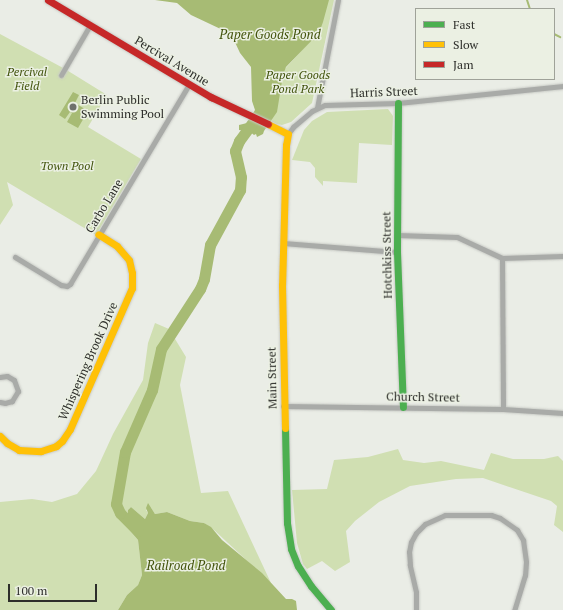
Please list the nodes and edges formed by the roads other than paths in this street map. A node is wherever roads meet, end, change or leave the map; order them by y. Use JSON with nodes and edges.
{"nodes":[{"id":1,"x":48,"y":0,"type":"edge"},
{"id":2,"x":338,"y":0,"type":"edge"},
{"id":3,"x":90,"y":25,"type":"junction"},
{"id":4,"x":61,"y":75,"type":"dead end"},
{"id":5,"x":189,"y":84,"type":"junction"},
{"id":6,"x":563,"y":86,"type":"edge"},
{"id":7,"x":398,"y":103,"type":"junction"},
{"id":8,"x":317,"y":108,"type":"junction"},
{"id":9,"x":288,"y":134,"type":"junction"},
{"id":10,"x":98,"y":234,"type":"junction"},
{"id":11,"x":397,"y":235,"type":"junction"},
{"id":12,"x":283,"y":243,"type":"junction"},
{"id":13,"x":397,"y":252,"type":"junction"},
{"id":14,"x":563,"y":256,"type":"edge"},
{"id":15,"x":14,"y":257,"type":"dead end"},
{"id":16,"x":502,"y":258,"type":"junction"},
{"id":17,"x":0,"y":377,"type":"edge"},
{"id":18,"x":0,"y":402,"type":"edge"},
{"id":19,"x":283,"y":406,"type":"junction"},
{"id":20,"x":403,"y":407,"type":"junction"},
{"id":21,"x":503,"y":409,"type":"junction"},
{"id":22,"x":563,"y":413,"type":"edge"},
{"id":23,"x":0,"y":436,"type":"edge"},
{"id":24,"x":331,"y":610,"type":"edge"},
{"id":25,"x":416,"y":610,"type":"edge"},
{"id":26,"x":514,"y":610,"type":"edge"}],
"edges":[{"from":1,"to":3,"type":"main road","name":"Percival Avenue"},
{"from":2,"to":8,"type":"street"},
{"from":3,"to":4,"type":"street"},
{"from":3,"to":5,"type":"main road","name":"Percival Avenue"},
{"from":5,"to":9,"type":"main road","name":"Percival Avenue"},
{"from":5,"to":10,"type":"street","name":"Carbo Lane"},
{"from":6,"to":7,"type":"street","name":"Harris Street"},
{"from":7,"to":8,"type":"street","name":"Harris Street"},
{"from":7,"to":11,"type":"main road","name":"Hotchkiss Street"},
{"from":8,"to":9,"type":"street","name":"Harris Street"},
{"from":9,"to":12,"type":"main road","name":"Main Street"},
{"from":10,"to":15,"type":"street","name":"Carbo Lane"},
{"from":10,"to":23,"type":"main road","name":"Whispering Brook Drive"},
{"from":11,"to":13,"type":"main road","name":"Hotchkiss Street"},
{"from":11,"to":16,"type":"street"},
{"from":12,"to":13,"type":"street"},
{"from":12,"to":19,"type":"main road","name":"Main Street"},
{"from":13,"to":20,"type":"main road","name":"Hotchkiss Street"},
{"from":14,"to":16,"type":"street"},
{"from":16,"to":21,"type":"street"},
{"from":17,"to":18,"type":"street"},
{"from":19,"to":20,"type":"street","name":"Church Street"},
{"from":19,"to":24,"type":"main road","name":"Main Street"},
{"from":20,"to":21,"type":"street","name":"Church Street"},
{"from":21,"to":22,"type":"street","name":"Church Street"},
{"from":25,"to":26,"type":"street"}]}
